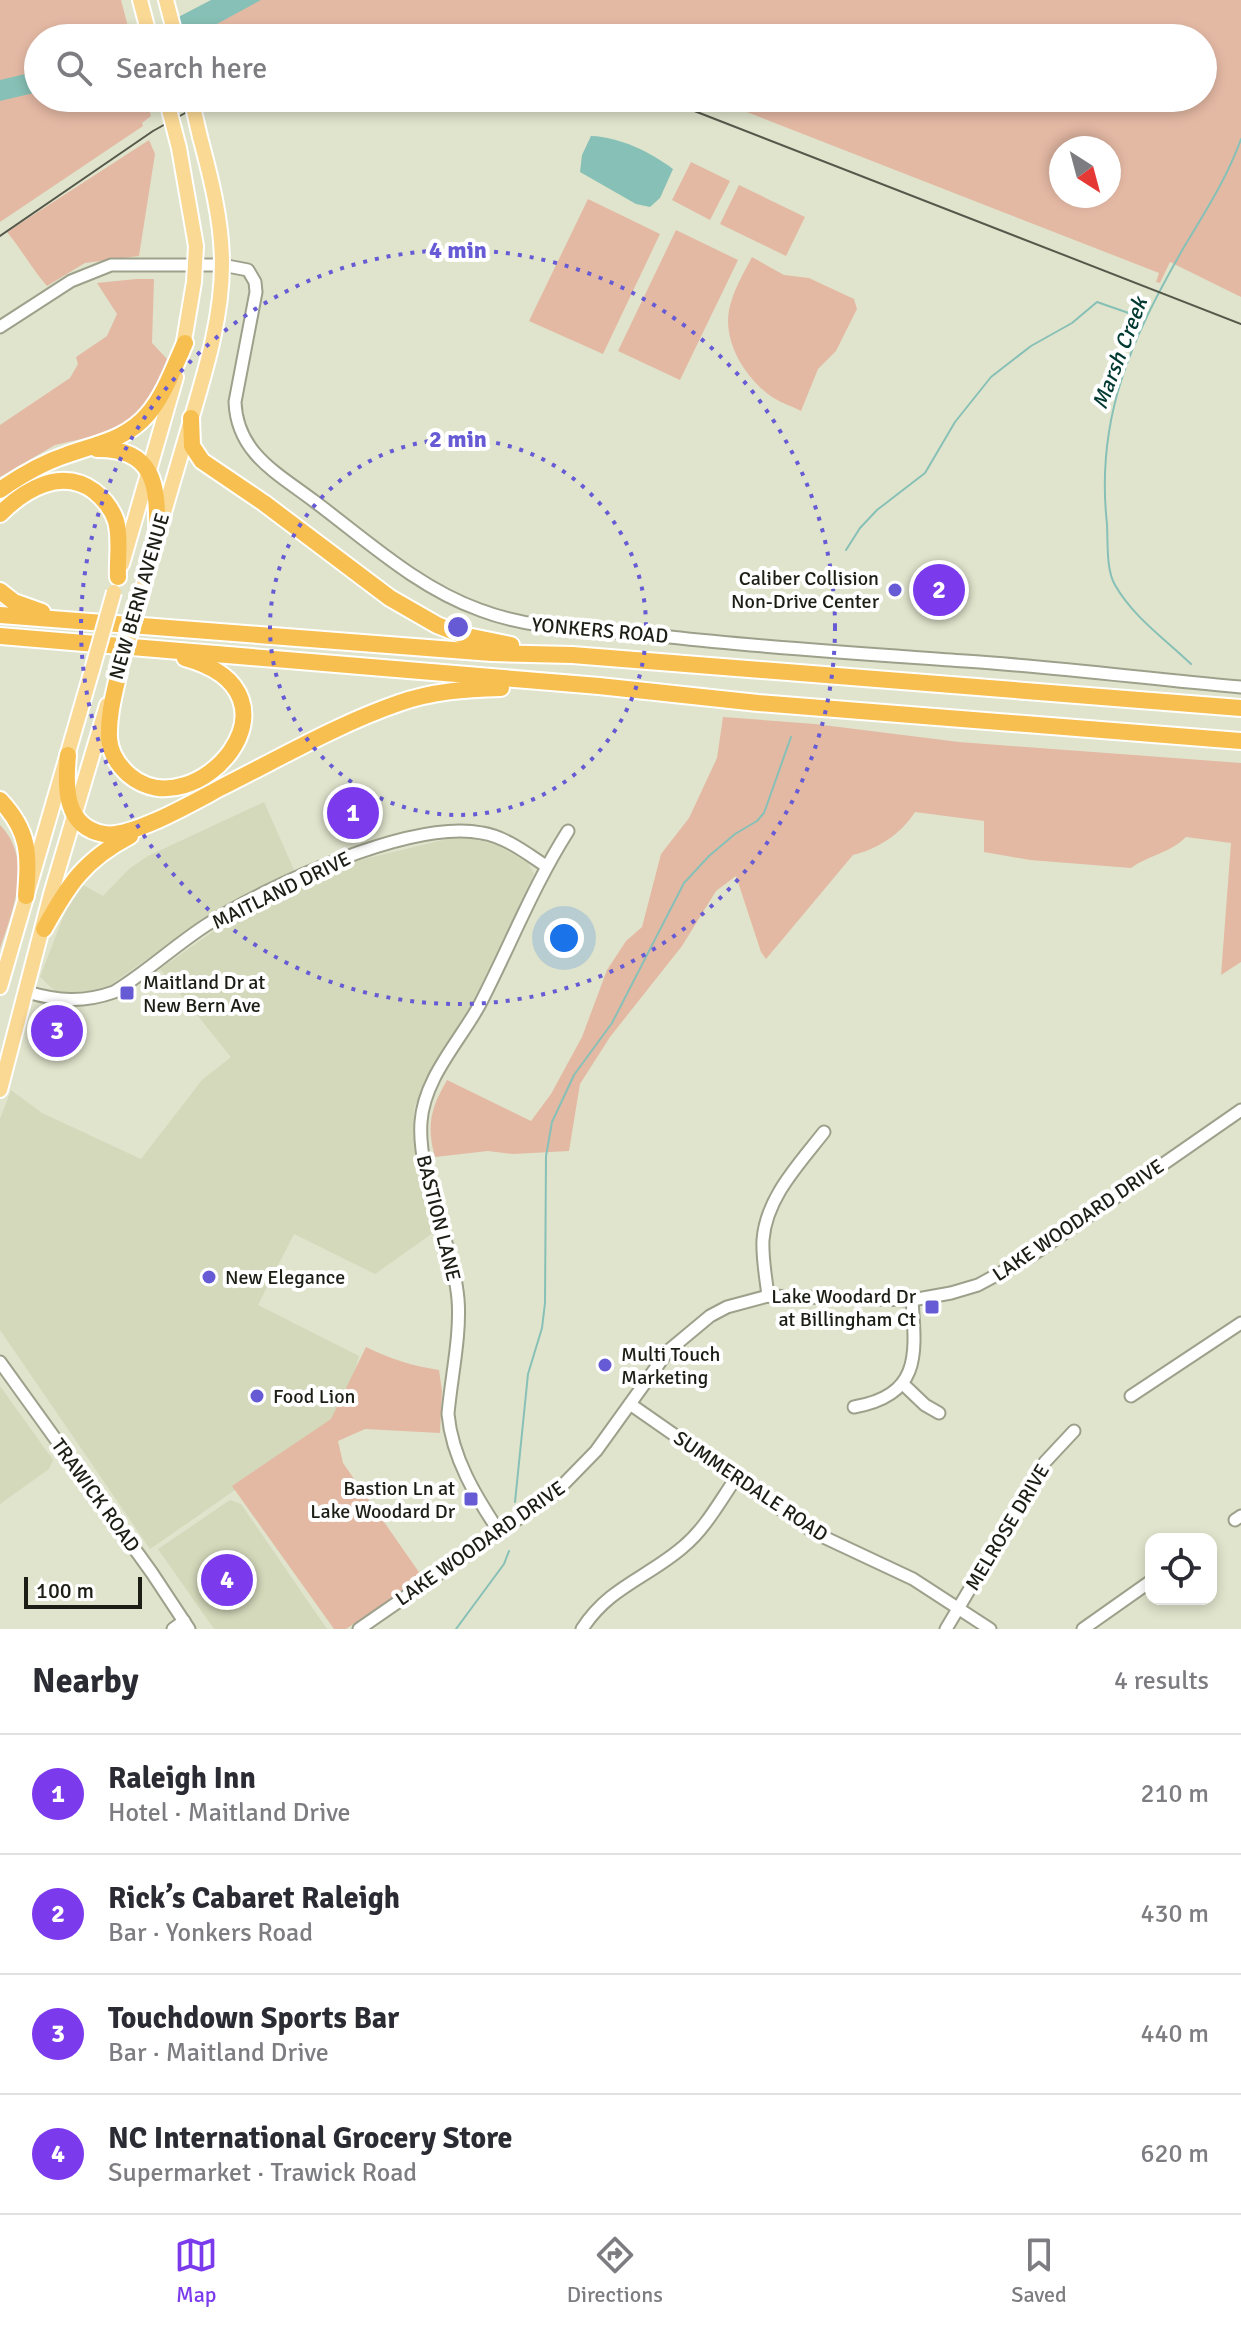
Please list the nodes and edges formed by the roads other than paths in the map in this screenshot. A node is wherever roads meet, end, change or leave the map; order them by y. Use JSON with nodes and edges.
{"nodes":[{"id":1,"x":140,"y":0,"type":"edge"},
{"id":2,"x":166,"y":0,"type":"edge"},
{"id":3,"x":146,"y":24,"type":"edge"},
{"id":4,"x":172,"y":24,"type":"edge"},
{"id":5,"x":170,"y":112,"type":"edge"},
{"id":6,"x":194,"y":112,"type":"edge"},
{"id":7,"x":222,"y":265,"type":"junction"},
{"id":8,"x":196,"y":267,"type":"junction"},
{"id":9,"x":0,"y":327,"type":"edge"},
{"id":10,"x":185,"y":343,"type":"junction"},
{"id":11,"x":191,"y":418,"type":"junction"},
{"id":12,"x":84,"y":449,"type":"junction"},
{"id":13,"x":148,"y":470,"type":"junction"},
{"id":14,"x":0,"y":490,"type":"edge"},
{"id":15,"x":0,"y":514,"type":"edge"},
{"id":16,"x":157,"y":532,"type":"junction"},
{"id":17,"x":116,"y":584,"type":"junction"},
{"id":18,"x":0,"y":591,"type":"edge"},
{"id":19,"x":0,"y":615,"type":"edge"},
{"id":20,"x":66,"y":620,"type":"junction"},
{"id":21,"x":0,"y":636,"type":"edge"},
{"id":22,"x":149,"y":648,"type":"junction"},
{"id":23,"x":572,"y":655,"type":"junction"},
{"id":24,"x":119,"y":672,"type":"junction"},
{"id":25,"x":558,"y":682,"type":"junction"},
{"id":26,"x":1241,"y":687,"type":"edge"},
{"id":27,"x":1241,"y":708,"type":"edge"},
{"id":28,"x":1241,"y":741,"type":"edge"},
{"id":29,"x":68,"y":755,"type":"junction"},
{"id":30,"x":0,"y":800,"type":"edge"},
{"id":31,"x":177,"y":810,"type":"junction"},
{"id":32,"x":74,"y":815,"type":"junction"},
{"id":33,"x":568,"y":831,"type":"dead end"},
{"id":34,"x":546,"y":866,"type":"junction"},
{"id":35,"x":26,"y":896,"type":"junction"},
{"id":36,"x":44,"y":929,"type":"junction"},
{"id":37,"x":0,"y":987,"type":"edge"},
{"id":38,"x":27,"y":992,"type":"junction"},
{"id":39,"x":0,"y":1090,"type":"edge"},
{"id":40,"x":1241,"y":1110,"type":"edge"},
{"id":41,"x":824,"y":1132,"type":"dead end"},
{"id":42,"x":768,"y":1296,"type":"junction"},
{"id":43,"x":912,"y":1300,"type":"junction"},
{"id":44,"x":1241,"y":1323,"type":"edge"},
{"id":45,"x":0,"y":1362,"type":"edge"},
{"id":46,"x":903,"y":1384,"type":"junction"},
{"id":47,"x":1131,"y":1396,"type":"dead end"},
{"id":48,"x":630,"y":1404,"type":"junction"},
{"id":49,"x":854,"y":1407,"type":"dead end"},
{"id":50,"x":939,"y":1413,"type":"dead end"},
{"id":51,"x":1074,"y":1431,"type":"dead end"},
{"id":52,"x":736,"y":1478,"type":"junction"},
{"id":53,"x":500,"y":1533,"type":"junction"},
{"id":54,"x":1145,"y":1585,"type":"edge"},
{"id":55,"x":959,"y":1607,"type":"junction"},
{"id":56,"x":187,"y":1625,"type":"edge"},
{"id":57,"x":366,"y":1627,"type":"edge"},
{"id":58,"x":173,"y":1629,"type":"edge"},
{"id":59,"x":582,"y":1629,"type":"edge"},
{"id":60,"x":946,"y":1629,"type":"edge"},
{"id":61,"x":990,"y":1629,"type":"edge"},
{"id":62,"x":1083,"y":1629,"type":"edge"}],
"edges":[{"from":1,"to":3,"type":"main road"},
{"from":2,"to":4,"type":"main road"},
{"from":5,"to":8,"type":"main road","name":"NEW BERN AVENUE","bridge":true},
{"from":6,"to":7,"type":"main road","name":"NEW BERN AVENUE","bridge":true},
{"from":7,"to":8,"type":"street"},
{"from":7,"to":11,"type":"main road","name":"NEW BERN AVENUE"},
{"from":7,"to":26,"type":"street","name":"YONKERS ROAD"},
{"from":8,"to":9,"type":"street"},
{"from":8,"to":10,"type":"main road","name":"NEW BERN AVENUE"},
{"from":10,"to":12,"type":"highway"},
{"from":10,"to":13,"type":"main road","name":"NEW BERN AVENUE"},
{"from":11,"to":16,"type":"main road","name":"NEW BERN AVENUE"},
{"from":11,"to":23,"type":"highway"},
{"from":12,"to":13,"type":"highway"},
{"from":12,"to":14,"type":"highway"},
{"from":13,"to":16,"type":"highway"},
{"from":13,"to":17,"type":"main road","name":"NEW BERN AVENUE"},
{"from":15,"to":17,"type":"highway"},
{"from":16,"to":24,"type":"main road","name":"NEW BERN AVENUE","bridge":true},
{"from":17,"to":29,"type":"main road","name":"NEW BERN AVENUE","bridge":true},
{"from":18,"to":20,"type":"highway"},
{"from":19,"to":20,"type":"highway"},
{"from":20,"to":23,"type":"highway"},
{"from":21,"to":22,"type":"highway"},
{"from":22,"to":24,"type":"highway"},
{"from":22,"to":25,"type":"highway"},
{"from":23,"to":27,"type":"highway"},
{"from":24,"to":32,"type":"main road","name":"NEW BERN AVENUE"},
{"from":25,"to":28,"type":"highway"},
{"from":25,"to":31,"type":"highway"},
{"from":29,"to":32,"type":"highway"},
{"from":29,"to":35,"type":"main road","name":"NEW BERN AVENUE"},
{"from":30,"to":35,"type":"highway"},
{"from":31,"to":32,"type":"highway"},
{"from":31,"to":36,"type":"highway"},
{"from":32,"to":36,"type":"main road","name":"NEW BERN AVENUE"},
{"from":33,"to":34,"type":"street","name":"BASTION LANE"},
{"from":34,"to":38,"type":"street","name":"MAITLAND DRIVE"},
{"from":34,"to":53,"type":"street","name":"BASTION LANE"},
{"from":35,"to":37,"type":"main road","name":"NEW BERN AVENUE"},
{"from":36,"to":38,"type":"main road","name":"NEW BERN AVENUE"},
{"from":38,"to":39,"type":"main road","name":"NEW BERN AVENUE"},
{"from":40,"to":43,"type":"street","name":"LAKE WOODARD DRIVE"},
{"from":41,"to":42,"type":"street"},
{"from":42,"to":43,"type":"street","name":"LAKE WOODARD DRIVE"},
{"from":42,"to":48,"type":"street","name":"LAKE WOODARD DRIVE"},
{"from":43,"to":46,"type":"street"},
{"from":44,"to":47,"type":"street"},
{"from":45,"to":56,"type":"street","name":"TRAWICK ROAD"},
{"from":46,"to":49,"type":"street"},
{"from":46,"to":50,"type":"street"},
{"from":48,"to":52,"type":"street","name":"SUMMERDALE ROAD"},
{"from":48,"to":53,"type":"street","name":"LAKE WOODARD DRIVE"},
{"from":51,"to":55,"type":"street","name":"MELROSE DRIVE"},
{"from":52,"to":55,"type":"street","name":"SUMMERDALE ROAD"},
{"from":52,"to":59,"type":"street"},
{"from":53,"to":57,"type":"street","name":"LAKE WOODARD DRIVE"},
{"from":54,"to":62,"type":"street"},
{"from":55,"to":60,"type":"street","name":"MELROSE DRIVE"},
{"from":55,"to":61,"type":"street","name":"SUMMERDALE ROAD"},
{"from":56,"to":58,"type":"street"}]}
